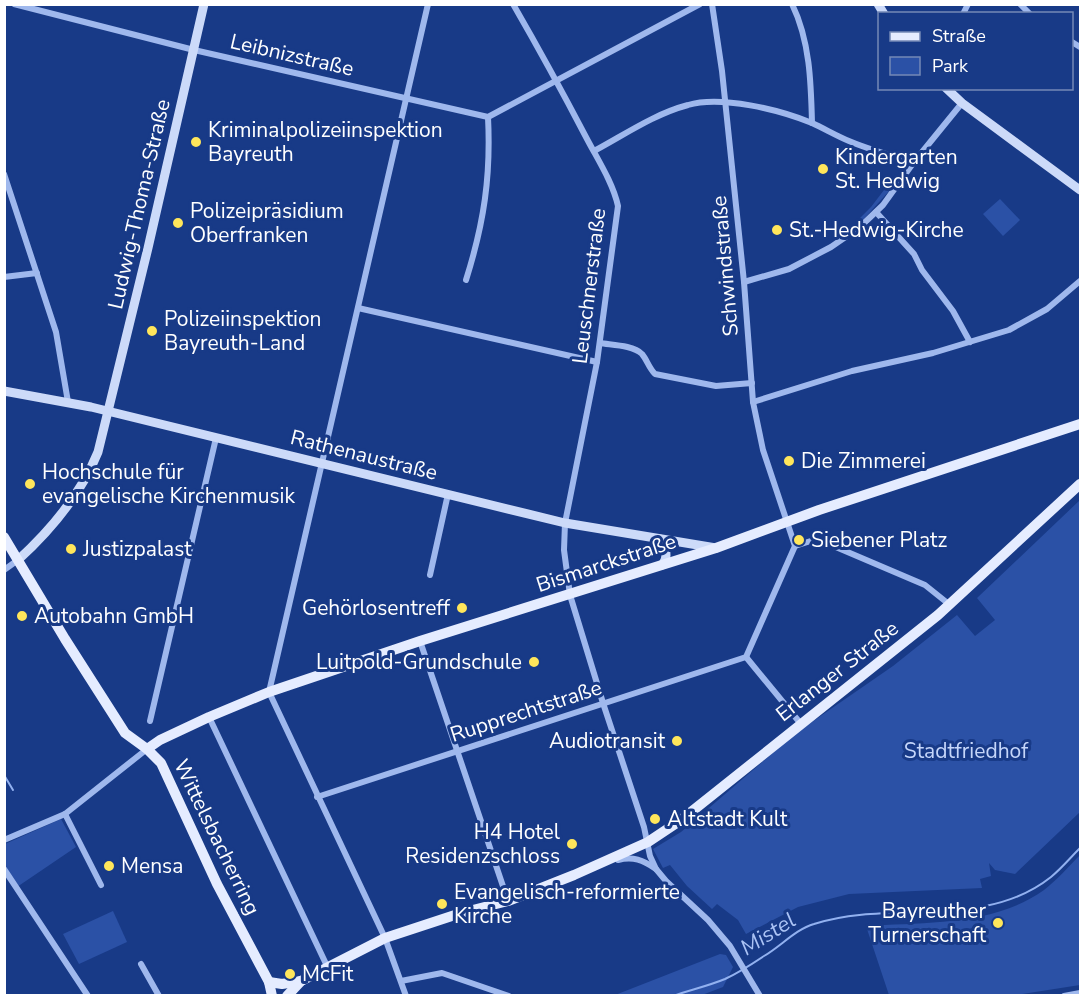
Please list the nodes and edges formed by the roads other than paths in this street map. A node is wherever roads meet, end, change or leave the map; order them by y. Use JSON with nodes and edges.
{"nodes":[{"id":1,"x":14,"y":4,"type":"edge"},
{"id":2,"x":204,"y":4,"type":"edge"},
{"id":3,"x":428,"y":4,"type":"edge"},
{"id":4,"x":513,"y":4,"type":"edge"},
{"id":5,"x":700,"y":4,"type":"edge"},
{"id":6,"x":712,"y":4,"type":"edge"},
{"id":7,"x":792,"y":4,"type":"edge"},
{"id":8,"x":194,"y":50,"type":"junction"},
{"id":9,"x":556,"y":80,"type":"junction"},
{"id":10,"x":948,"y":90,"type":"edge"},
{"id":11,"x":405,"y":98,"type":"junction"},
{"id":12,"x":725,"y":102,"type":"junction"},
{"id":13,"x":962,"y":103,"type":"junction"},
{"id":14,"x":488,"y":117,"type":"junction"},
{"id":15,"x":812,"y":123,"type":"junction"},
{"id":16,"x":594,"y":151,"type":"junction"},
{"id":17,"x":914,"y":162,"type":"junction"},
{"id":18,"x":4,"y":174,"type":"edge"},
{"id":19,"x":1080,"y":190,"type":"edge"},
{"id":20,"x":876,"y":212,"type":"junction"},
{"id":21,"x":37,"y":273,"type":"junction"},
{"id":22,"x":4,"y":277,"type":"edge"},
{"id":23,"x":466,"y":280,"type":"dead end"},
{"id":24,"x":1080,"y":281,"type":"edge"},
{"id":25,"x":744,"y":282,"type":"junction"},
{"id":26,"x":358,"y":308,"type":"junction"},
{"id":27,"x":970,"y":342,"type":"junction"},
{"id":28,"x":600,"y":343,"type":"junction"},
{"id":29,"x":597,"y":362,"type":"junction"},
{"id":30,"x":752,"y":383,"type":"junction"},
{"id":31,"x":4,"y":391,"type":"edge"},
{"id":32,"x":68,"y":402,"type":"junction"},
{"id":33,"x":753,"y":402,"type":"junction"},
{"id":34,"x":109,"y":411,"type":"junction"},
{"id":35,"x":1080,"y":424,"type":"edge"},
{"id":36,"x":216,"y":438,"type":"junction"},
{"id":37,"x":322,"y":463,"type":"junction"},
{"id":38,"x":1079,"y":487,"type":"edge"},
{"id":39,"x":448,"y":494,"type":"junction"},
{"id":40,"x":786,"y":522,"type":"junction"},
{"id":41,"x":565,"y":523,"type":"junction"},
{"id":42,"x":4,"y":537,"type":"edge"},
{"id":43,"x":660,"y":539,"type":"junction"},
{"id":44,"x":795,"y":546,"type":"junction"},
{"id":45,"x":710,"y":547,"type":"junction"},
{"id":46,"x":18,"y":560,"type":"junction"},
{"id":47,"x":662,"y":565,"type":"junction"},
{"id":48,"x":4,"y":570,"type":"edge"},
{"id":49,"x":430,"y":575,"type":"dead end"},
{"id":50,"x":570,"y":595,"type":"junction"},
{"id":51,"x":950,"y":605,"type":"junction"},
{"id":52,"x":420,"y":641,"type":"junction"},
{"id":53,"x":746,"y":657,"type":"junction"},
{"id":54,"x":269,"y":692,"type":"junction"},
{"id":55,"x":603,"y":703,"type":"junction"},
{"id":56,"x":209,"y":717,"type":"junction"},
{"id":57,"x":150,"y":721,"type":"dead end"},
{"id":58,"x":801,"y":724,"type":"junction"},
{"id":59,"x":147,"y":749,"type":"junction"},
{"id":60,"x":458,"y":750,"type":"junction"},
{"id":61,"x":317,"y":796,"type":"junction"},
{"id":62,"x":65,"y":814,"type":"junction"},
{"id":63,"x":4,"y":840,"type":"edge"},
{"id":64,"x":648,"y":842,"type":"junction"},
{"id":65,"x":601,"y":864,"type":"junction"},
{"id":66,"x":4,"y":869,"type":"edge"},
{"id":67,"x":656,"y":869,"type":"junction"},
{"id":68,"x":101,"y":885,"type":"dead end"},
{"id":69,"x":508,"y":901,"type":"junction"},
{"id":70,"x":385,"y":938,"type":"junction"},
{"id":71,"x":141,"y":964,"type":"dead end"},
{"id":72,"x":327,"y":966,"type":"junction"},
{"id":73,"x":301,"y":981,"type":"junction"},
{"id":74,"x":401,"y":981,"type":"junction"},
{"id":75,"x":269,"y":982,"type":"junction"},
{"id":76,"x":1080,"y":993,"type":"edge"},
{"id":77,"x":88,"y":996,"type":"edge"},
{"id":78,"x":159,"y":996,"type":"edge"},
{"id":79,"x":272,"y":996,"type":"edge"},
{"id":80,"x":287,"y":996,"type":"edge"},
{"id":81,"x":406,"y":996,"type":"edge"},
{"id":82,"x":510,"y":996,"type":"edge"},
{"id":83,"x":760,"y":996,"type":"edge"},
{"id":84,"x":1064,"y":996,"type":"edge"}],
"edges":[{"from":1,"to":8,"type":"street","name":"Leibnizstraße"},
{"from":2,"to":8,"type":"main road","name":"Ludwig-Thoma-Straße"},
{"from":3,"to":11,"type":"street"},
{"from":4,"to":9,"type":"street","name":"Leuschnerstraße"},
{"from":5,"to":9,"type":"street"},
{"from":6,"to":12,"type":"street","name":"Schwindstraße"},
{"from":7,"to":15,"type":"street"},
{"from":8,"to":11,"type":"street","name":"Leibnizstraße"},
{"from":8,"to":34,"type":"main road","name":"Ludwig-Thoma-Straße"},
{"from":9,"to":14,"type":"street"},
{"from":9,"to":16,"type":"street","name":"Leuschnerstraße"},
{"from":10,"to":13,"type":"main road"},
{"from":11,"to":14,"type":"street","name":"Leibnizstraße"},
{"from":11,"to":26,"type":"street"},
{"from":12,"to":15,"type":"street"},
{"from":12,"to":16,"type":"street"},
{"from":12,"to":25,"type":"street","name":"Schwindstraße"},
{"from":13,"to":17,"type":"street"},
{"from":13,"to":19,"type":"main road"},
{"from":14,"to":23,"type":"street"},
{"from":15,"to":17,"type":"street"},
{"from":16,"to":28,"type":"street","name":"Leuschnerstraße"},
{"from":17,"to":20,"type":"street"},
{"from":18,"to":21,"type":"street"},
{"from":20,"to":25,"type":"street"},
{"from":20,"to":27,"type":"street"},
{"from":21,"to":22,"type":"street"},
{"from":21,"to":32,"type":"street"},
{"from":24,"to":27,"type":"street"},
{"from":25,"to":30,"type":"street","name":"Schwindstraße"},
{"from":26,"to":29,"type":"street"},
{"from":26,"to":37,"type":"street"},
{"from":27,"to":33,"type":"street"},
{"from":28,"to":29,"type":"street","name":"Leuschnerstraße"},
{"from":28,"to":30,"type":"street"},
{"from":29,"to":41,"type":"street","name":"Leuschnerstraße"},
{"from":30,"to":33,"type":"street","name":"Schwindstraße"},
{"from":31,"to":32,"type":"main road","name":"Rathenaustraße"},
{"from":32,"to":34,"type":"main road","name":"Rathenaustraße"},
{"from":33,"to":40,"type":"street","name":"Schwindstraße"},
{"from":34,"to":36,"type":"main road","name":"Rathenaustraße"},
{"from":34,"to":46,"type":"main road","name":"Ludwig-Thoma-Straße"},
{"from":35,"to":40,"type":"main road","name":"Bismarckstraße"},
{"from":36,"to":37,"type":"main road","name":"Rathenaustraße"},
{"from":36,"to":57,"type":"street"},
{"from":37,"to":39,"type":"main road","name":"Rathenaustraße"},
{"from":37,"to":54,"type":"street"},
{"from":38,"to":51,"type":"main road","name":"Erlanger Straße"},
{"from":39,"to":41,"type":"main road","name":"Rathenaustraße"},
{"from":39,"to":49,"type":"street"},
{"from":40,"to":44,"type":"street"},
{"from":40,"to":45,"type":"main road","name":"Bismarckstraße"},
{"from":41,"to":43,"type":"main road","name":"Rathenaustraße"},
{"from":41,"to":50,"type":"street","name":"Leuschnerstraße"},
{"from":42,"to":46,"type":"main road","name":"Wittelsbacherring"},
{"from":43,"to":45,"type":"main road","name":"Rathenaustraße"},
{"from":43,"to":47,"type":"main road"},
{"from":44,"to":51,"type":"street"},
{"from":44,"to":53,"type":"street"},
{"from":45,"to":47,"type":"main road","name":"Bismarckstraße"},
{"from":46,"to":48,"type":"street"},
{"from":46,"to":59,"type":"main road","name":"Wittelsbacherring"},
{"from":47,"to":50,"type":"main road","name":"Bismarckstraße"},
{"from":50,"to":52,"type":"main road","name":"Bismarckstraße"},
{"from":50,"to":55,"type":"street","name":"Leuschnerstraße"},
{"from":51,"to":58,"type":"main road","name":"Erlanger Straße"},
{"from":52,"to":54,"type":"main road","name":"Bismarckstraße"},
{"from":52,"to":60,"type":"street"},
{"from":53,"to":55,"type":"street","name":"Rupprechtstraße"},
{"from":53,"to":58,"type":"street"},
{"from":54,"to":56,"type":"main road","name":"Bismarckstraße"},
{"from":54,"to":61,"type":"street"},
{"from":55,"to":60,"type":"street","name":"Rupprechtstraße"},
{"from":55,"to":64,"type":"street","name":"Leuschnerstraße"},
{"from":56,"to":59,"type":"main road","name":"Bismarckstraße"},
{"from":56,"to":72,"type":"street"},
{"from":58,"to":64,"type":"main road","name":"Erlanger Straße"},
{"from":59,"to":62,"type":"street"},
{"from":59,"to":75,"type":"main road","name":"Wittelsbacherring"},
{"from":60,"to":61,"type":"street","name":"Rupprechtstraße"},
{"from":60,"to":69,"type":"street"},
{"from":61,"to":70,"type":"street"},
{"from":62,"to":63,"type":"street"},
{"from":62,"to":68,"type":"street"},
{"from":64,"to":65,"type":"main road","name":"Erlanger Straße"},
{"from":64,"to":67,"type":"street","name":"Leuschnerstraße"},
{"from":65,"to":67,"type":"street","name":"Erlanger Straße"},
{"from":65,"to":69,"type":"main road","name":"Erlanger Straße"},
{"from":66,"to":77,"type":"street"},
{"from":67,"to":83,"type":"street"},
{"from":69,"to":70,"type":"main road","name":"Erlanger Straße"},
{"from":70,"to":72,"type":"main road","name":"Erlanger Straße"},
{"from":70,"to":74,"type":"street"},
{"from":71,"to":78,"type":"street"},
{"from":72,"to":73,"type":"main road","name":"Erlanger Straße"},
{"from":73,"to":75,"type":"main road"},
{"from":73,"to":80,"type":"main road"},
{"from":74,"to":81,"type":"street"},
{"from":74,"to":82,"type":"street"},
{"from":75,"to":79,"type":"main road","name":"Wittelsbacherring"},
{"from":76,"to":84,"type":"street"}]}
